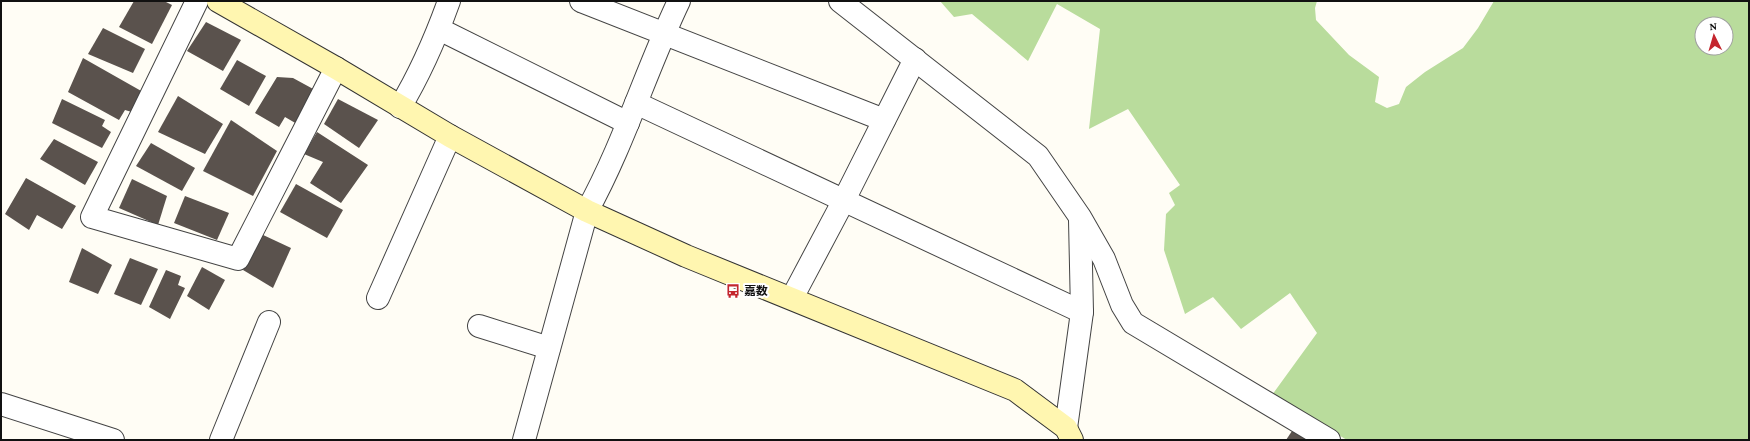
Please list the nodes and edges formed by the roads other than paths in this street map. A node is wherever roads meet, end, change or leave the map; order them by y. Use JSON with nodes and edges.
{"nodes":[{"id":1,"x":197,"y":1,"type":"edge"},
{"id":2,"x":218,"y":1,"type":"edge"},
{"id":3,"x":581,"y":1,"type":"edge"},
{"id":4,"x":679,"y":1,"type":"edge"},
{"id":5,"x":840,"y":1,"type":"edge"},
{"id":6,"x":446,"y":2,"type":"edge"},
{"id":7,"x":438,"y":29,"type":"junction"},
{"id":8,"x":663,"y":34,"type":"junction"},
{"id":9,"x":915,"y":59,"type":"junction"},
{"id":10,"x":336,"y":68,"type":"junction"},
{"id":11,"x":400,"y":107,"type":"junction"},
{"id":12,"x":632,"y":113,"type":"junction"},
{"id":13,"x":884,"y":120,"type":"junction"},
{"id":14,"x":450,"y":136,"type":"junction"},
{"id":15,"x":844,"y":200,"type":"junction"},
{"id":16,"x":587,"y":211,"type":"junction"},
{"id":17,"x":1080,"y":217,"type":"junction"},
{"id":18,"x":378,"y":298,"type":"dead end"},
{"id":19,"x":792,"y":298,"type":"junction"},
{"id":20,"x":1082,"y":312,"type":"junction"},
{"id":21,"x":269,"y":322,"type":"dead end"},
{"id":22,"x":479,"y":326,"type":"dead end"},
{"id":23,"x":549,"y":348,"type":"junction"},
{"id":24,"x":1,"y":404,"type":"edge"},
{"id":25,"x":1069,"y":434,"type":"edge"},
{"id":26,"x":88,"y":436,"type":"edge"},
{"id":27,"x":113,"y":440,"type":"edge"},
{"id":28,"x":220,"y":440,"type":"edge"},
{"id":29,"x":524,"y":440,"type":"edge"},
{"id":30,"x":1330,"y":440,"type":"edge"}],
"edges":[{"from":1,"to":10,"type":"street"},
{"from":2,"to":10,"type":"street"},
{"from":3,"to":8,"type":"street"},
{"from":4,"to":8,"type":"street"},
{"from":5,"to":9,"type":"street"},
{"from":6,"to":7,"type":"street"},
{"from":7,"to":11,"type":"street"},
{"from":7,"to":12,"type":"street"},
{"from":8,"to":12,"type":"street"},
{"from":8,"to":13,"type":"street"},
{"from":9,"to":13,"type":"street"},
{"from":9,"to":17,"type":"street"},
{"from":10,"to":11,"type":"street"},
{"from":11,"to":14,"type":"street"},
{"from":12,"to":15,"type":"street"},
{"from":12,"to":16,"type":"street"},
{"from":13,"to":15,"type":"street"},
{"from":14,"to":16,"type":"street"},
{"from":14,"to":18,"type":"street"},
{"from":15,"to":19,"type":"street"},
{"from":15,"to":20,"type":"street"},
{"from":16,"to":19,"type":"street"},
{"from":16,"to":23,"type":"street"},
{"from":17,"to":20,"type":"street"},
{"from":17,"to":30,"type":"street"},
{"from":19,"to":25,"type":"street"},
{"from":20,"to":25,"type":"street"},
{"from":21,"to":28,"type":"street"},
{"from":22,"to":23,"type":"street"},
{"from":23,"to":29,"type":"street"},
{"from":24,"to":26,"type":"street"},
{"from":26,"to":27,"type":"street"}]}
